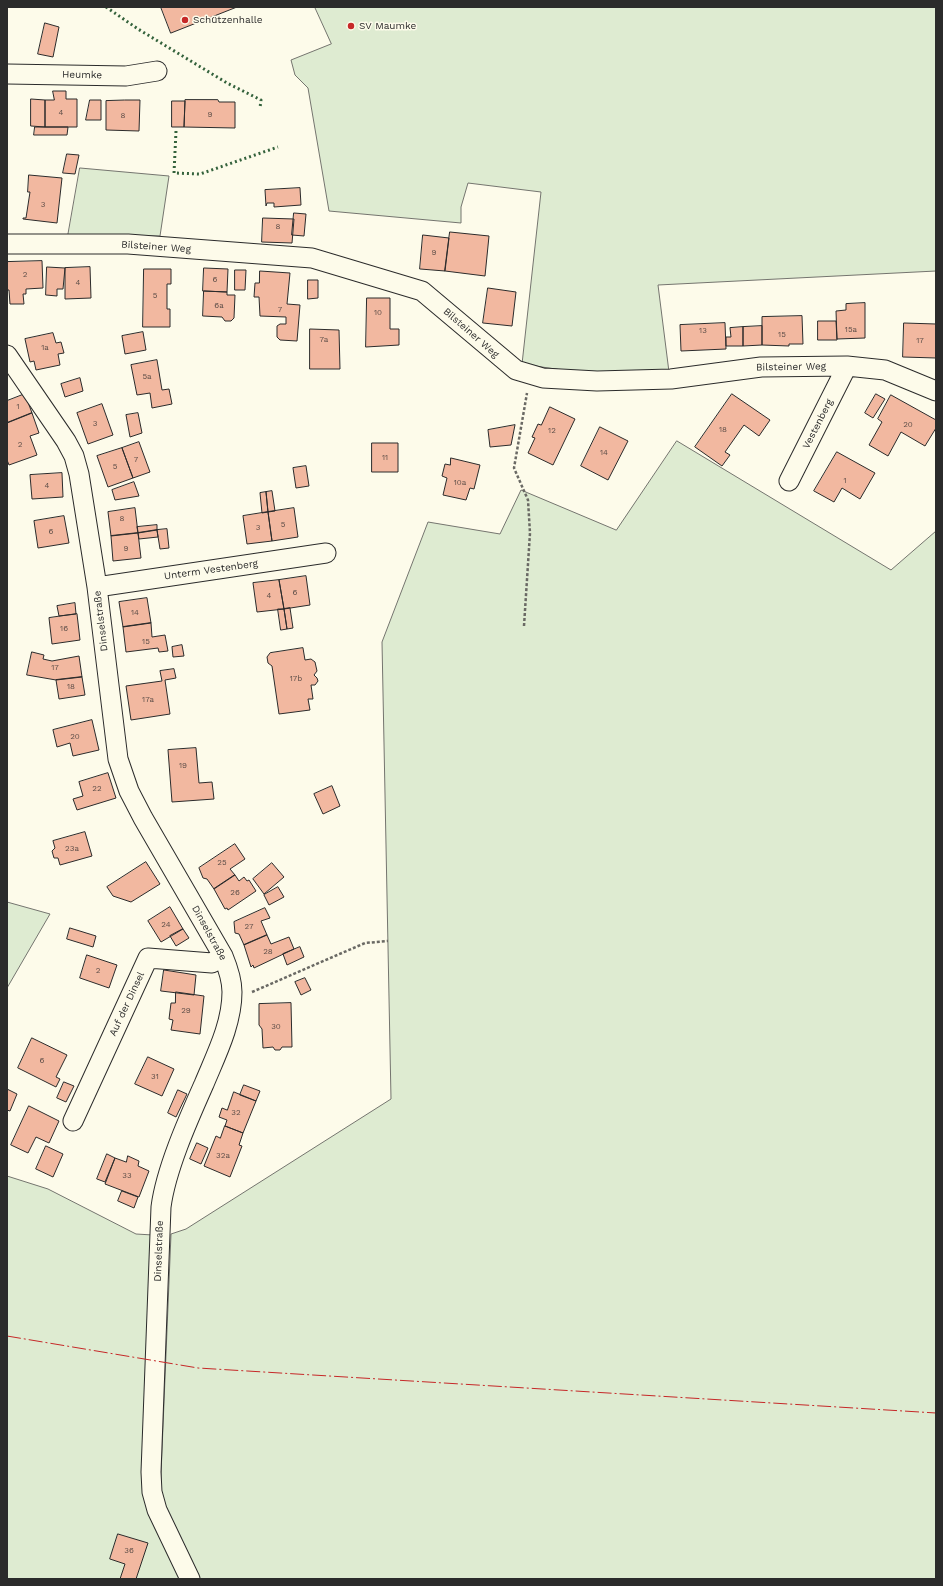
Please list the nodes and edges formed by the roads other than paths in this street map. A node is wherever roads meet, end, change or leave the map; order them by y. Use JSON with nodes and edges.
{"nodes":[{"id":1,"x":157,"y":71,"type":"dead end"},
{"id":2,"x":7,"y":74,"type":"edge"},
{"id":3,"x":7,"y":244,"type":"edge"},
{"id":4,"x":7,"y":355,"type":"edge"},
{"id":5,"x":847,"y":366,"type":"junction"},
{"id":6,"x":936,"y":391,"type":"edge"},
{"id":7,"x":789,"y":481,"type":"dead end"},
{"id":8,"x":326,"y":553,"type":"dead end"},
{"id":9,"x":97,"y":587,"type":"junction"},
{"id":10,"x":223,"y":956,"type":"junction"},
{"id":11,"x":73,"y":1121,"type":"dead end"},
{"id":12,"x":190,"y":1579,"type":"edge"}],
"edges":[{"from":1,"to":2,"type":"street","name":"Heumke"},
{"from":3,"to":5,"type":"street","name":"Bilsteiner Weg"},
{"from":4,"to":9,"type":"street","name":"Dinselstraße"},
{"from":5,"to":6,"type":"street","name":"Bilsteiner Weg"},
{"from":5,"to":7,"type":"street","name":"Vestenberg"},
{"from":8,"to":9,"type":"street","name":"Unterm Vestenberg"},
{"from":9,"to":10,"type":"street","name":"Dinselstraße"},
{"from":10,"to":11,"type":"street","name":"Auf der Dinsel"},
{"from":10,"to":12,"type":"street","name":"Dinselstraße"}]}
